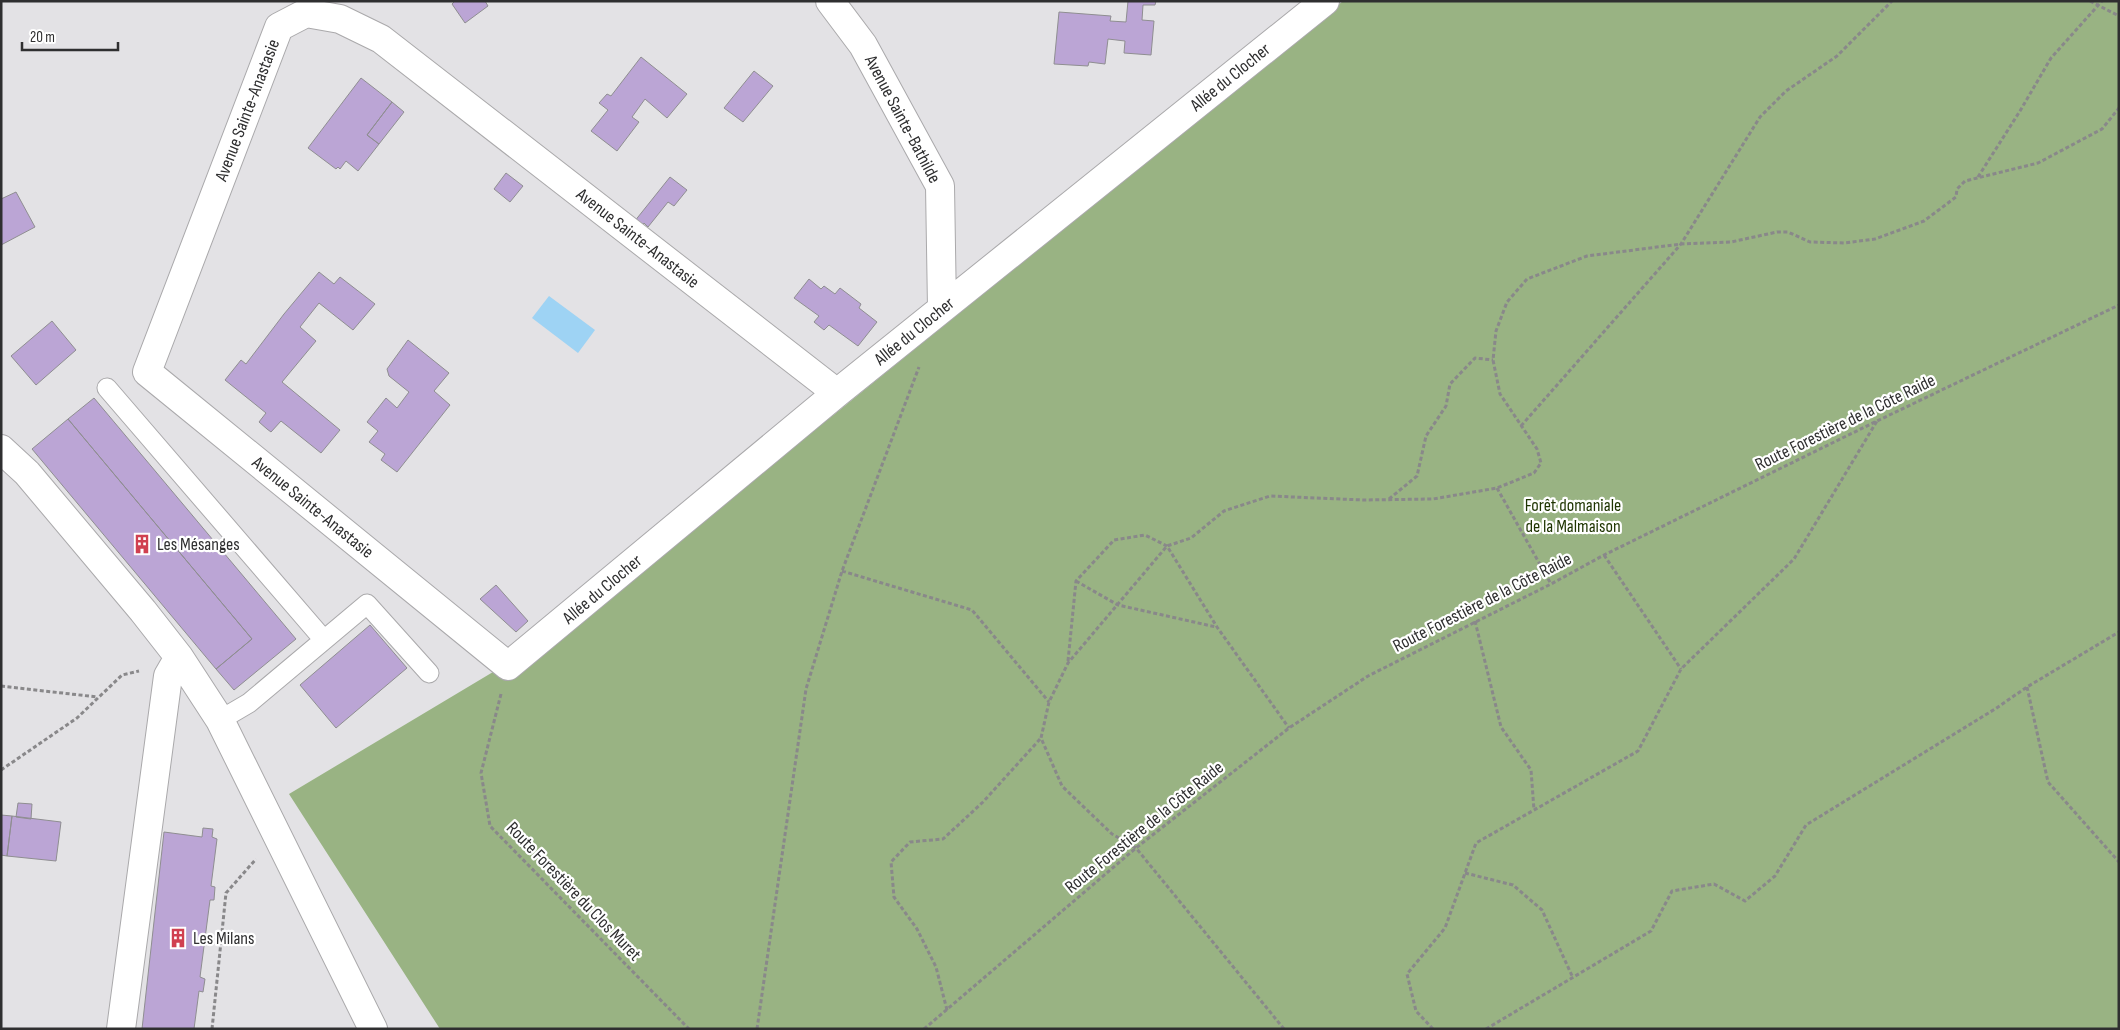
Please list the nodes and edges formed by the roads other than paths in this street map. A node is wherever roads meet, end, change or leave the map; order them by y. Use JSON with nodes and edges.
{"nodes":[{"id":1,"x":830,"y":1,"type":"edge"},
{"id":2,"x":1325,"y":1,"type":"edge"},
{"id":3,"x":942,"y":308,"type":"junction"},
{"id":4,"x":107,"y":388,"type":"dead end"},
{"id":5,"x":837,"y":393,"type":"junction"},
{"id":6,"x":1,"y":450,"type":"edge"},
{"id":7,"x":324,"y":640,"type":"junction"},
{"id":8,"x":176,"y":661,"type":"junction"},
{"id":9,"x":508,"y":666,"type":"joint"},
{"id":10,"x":429,"y":673,"type":"dead end"},
{"id":11,"x":220,"y":720,"type":"junction"},
{"id":12,"x":121,"y":1029,"type":"edge"},
{"id":13,"x":373,"y":1029,"type":"edge"}],
"edges":[{"from":1,"to":3,"type":"street","name":"Avenue Sainte-Bathilde"},
{"from":2,"to":3,"type":"street","name":"Allée du Clocher"},
{"from":3,"to":5,"type":"street","name":"Allée du Clocher"},
{"from":4,"to":7,"type":"lane"},
{"from":5,"to":9,"type":"street","name":"Allée du Clocher"},
{"from":5,"to":9,"type":"street","name":"Avenue Sainte-Anastasie"},
{"from":6,"to":8,"type":"street"},
{"from":7,"to":10,"type":"lane"},
{"from":7,"to":11,"type":"lane"},
{"from":8,"to":11,"type":"street"},
{"from":8,"to":12,"type":"street"},
{"from":11,"to":13,"type":"street"}]}
